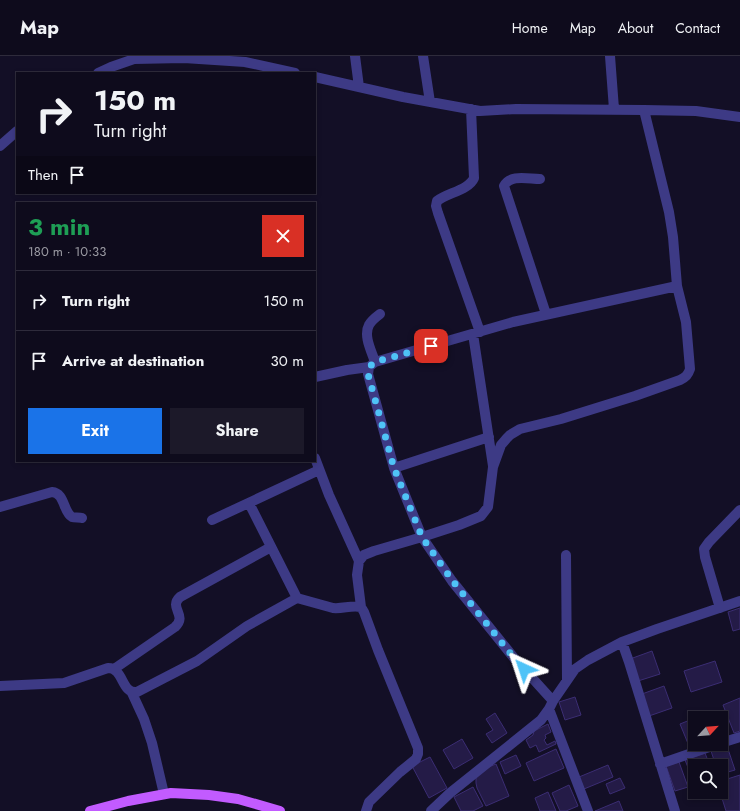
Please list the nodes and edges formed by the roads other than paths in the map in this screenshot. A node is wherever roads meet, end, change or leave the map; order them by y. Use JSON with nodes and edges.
{"nodes":[{"id":1,"x":355,"y":56,"type":"edge"},
{"id":2,"x":423,"y":56,"type":"edge"},
{"id":3,"x":610,"y":56,"type":"edge"},
{"id":4,"x":119,"y":60,"type":"edge"},
{"id":5,"x":100,"y":72,"type":"edge"},
{"id":6,"x":290,"y":72,"type":"edge"},
{"id":7,"x":316,"y":78,"type":"edge"},
{"id":8,"x":359,"y":87,"type":"junction"},
{"id":9,"x":430,"y":102,"type":"junction"},
{"id":10,"x":471,"y":109,"type":"junction"},
{"id":11,"x":614,"y":110,"type":"junction"},
{"id":12,"x":644,"y":110,"type":"junction"},
{"id":13,"x":740,"y":117,"type":"edge"},
{"id":14,"x":16,"y":132,"type":"edge"},
{"id":15,"x":0,"y":146,"type":"edge"},
{"id":16,"x":540,"y":179,"type":"dead end"},
{"id":17,"x":677,"y":286,"type":"junction"},
{"id":18,"x":380,"y":314,"type":"dead end"},
{"id":19,"x":546,"y":314,"type":"junction"},
{"id":20,"x":477,"y":333,"type":"junction"},
{"id":21,"x":372,"y":365,"type":"junction"},
{"id":22,"x":316,"y":377,"type":"edge"},
{"id":23,"x":489,"y":437,"type":"junction"},
{"id":24,"x":316,"y":461,"type":"edge"},
{"id":25,"x":493,"y":467,"type":"junction"},
{"id":26,"x":394,"y":468,"type":"junction"},
{"id":27,"x":319,"y":470,"type":"junction"},
{"id":28,"x":249,"y":503,"type":"junction"},
{"id":29,"x":0,"y":507,"type":"edge"},
{"id":30,"x":740,"y":510,"type":"edge"},
{"id":31,"x":82,"y":518,"type":"dead end"},
{"id":32,"x":212,"y":520,"type":"dead end"},
{"id":33,"x":422,"y":537,"type":"junction"},
{"id":34,"x":271,"y":547,"type":"junction"},
{"id":35,"x":566,"y":556,"type":"dead end"},
{"id":36,"x":359,"y":561,"type":"junction"},
{"id":37,"x":296,"y":598,"type":"junction"},
{"id":38,"x":740,"y":601,"type":"edge"},
{"id":39,"x":361,"y":606,"type":"junction"},
{"id":40,"x":720,"y":608,"type":"junction"},
{"id":41,"x":622,"y":642,"type":"junction"},
{"id":42,"x":114,"y":669,"type":"junction"},
{"id":43,"x":567,"y":680,"type":"junction"},
{"id":44,"x":0,"y":686,"type":"edge"},
{"id":45,"x":132,"y":692,"type":"junction"},
{"id":46,"x":551,"y":705,"type":"junction"},
{"id":47,"x":740,"y":737,"type":"edge"},
{"id":48,"x":728,"y":741,"type":"edge"},
{"id":49,"x":699,"y":751,"type":"edge"},
{"id":50,"x":660,"y":764,"type":"junction"},
{"id":51,"x":164,"y":794,"type":"junction"},
{"id":52,"x":109,"y":809,"type":"edge"},
{"id":53,"x":90,"y":811,"type":"edge"},
{"id":54,"x":280,"y":811,"type":"edge"},
{"id":55,"x":366,"y":811,"type":"edge"},
{"id":56,"x":431,"y":811,"type":"edge"},
{"id":57,"x":588,"y":811,"type":"edge"},
{"id":58,"x":675,"y":811,"type":"edge"}],
"edges":[{"from":1,"to":8,"type":"street"},
{"from":2,"to":9,"type":"street"},
{"from":3,"to":11,"type":"street"},
{"from":4,"to":5,"type":"street"},
{"from":4,"to":6,"type":"street"},
{"from":7,"to":8,"type":"street"},
{"from":8,"to":9,"type":"street"},
{"from":9,"to":10,"type":"street"},
{"from":10,"to":11,"type":"street"},
{"from":10,"to":20,"type":"street"},
{"from":11,"to":12,"type":"street"},
{"from":12,"to":13,"type":"street"},
{"from":12,"to":17,"type":"street"},
{"from":14,"to":15,"type":"street"},
{"from":16,"to":19,"type":"street"},
{"from":17,"to":19,"type":"street"},
{"from":17,"to":25,"type":"street"},
{"from":18,"to":21,"type":"street"},
{"from":19,"to":20,"type":"street"},
{"from":20,"to":21,"type":"street"},
{"from":20,"to":23,"type":"street"},
{"from":21,"to":22,"type":"street"},
{"from":21,"to":26,"type":"street"},
{"from":23,"to":25,"type":"street"},
{"from":23,"to":26,"type":"street"},
{"from":24,"to":27,"type":"street"},
{"from":25,"to":33,"type":"street"},
{"from":26,"to":33,"type":"street"},
{"from":27,"to":28,"type":"street"},
{"from":27,"to":36,"type":"street"},
{"from":28,"to":32,"type":"street"},
{"from":28,"to":34,"type":"street"},
{"from":29,"to":31,"type":"street"},
{"from":30,"to":40,"type":"street"},
{"from":33,"to":36,"type":"street"},
{"from":33,"to":46,"type":"street"},
{"from":34,"to":37,"type":"street"},
{"from":34,"to":42,"type":"street"},
{"from":35,"to":43,"type":"street"},
{"from":36,"to":39,"type":"street"},
{"from":37,"to":39,"type":"street"},
{"from":37,"to":45,"type":"street"},
{"from":38,"to":40,"type":"street"},
{"from":39,"to":55,"type":"street"},
{"from":40,"to":41,"type":"street"},
{"from":41,"to":43,"type":"street"},
{"from":41,"to":50,"type":"street"},
{"from":42,"to":44,"type":"street"},
{"from":42,"to":45,"type":"street"},
{"from":43,"to":46,"type":"street"},
{"from":45,"to":51,"type":"street"},
{"from":46,"to":56,"type":"street"},
{"from":46,"to":57,"type":"street"},
{"from":47,"to":48,"type":"street"},
{"from":49,"to":50,"type":"street"},
{"from":50,"to":58,"type":"street"},
{"from":51,"to":52,"type":"main road"},
{"from":51,"to":54,"type":"main road"},
{"from":52,"to":53,"type":"main road"}]}
